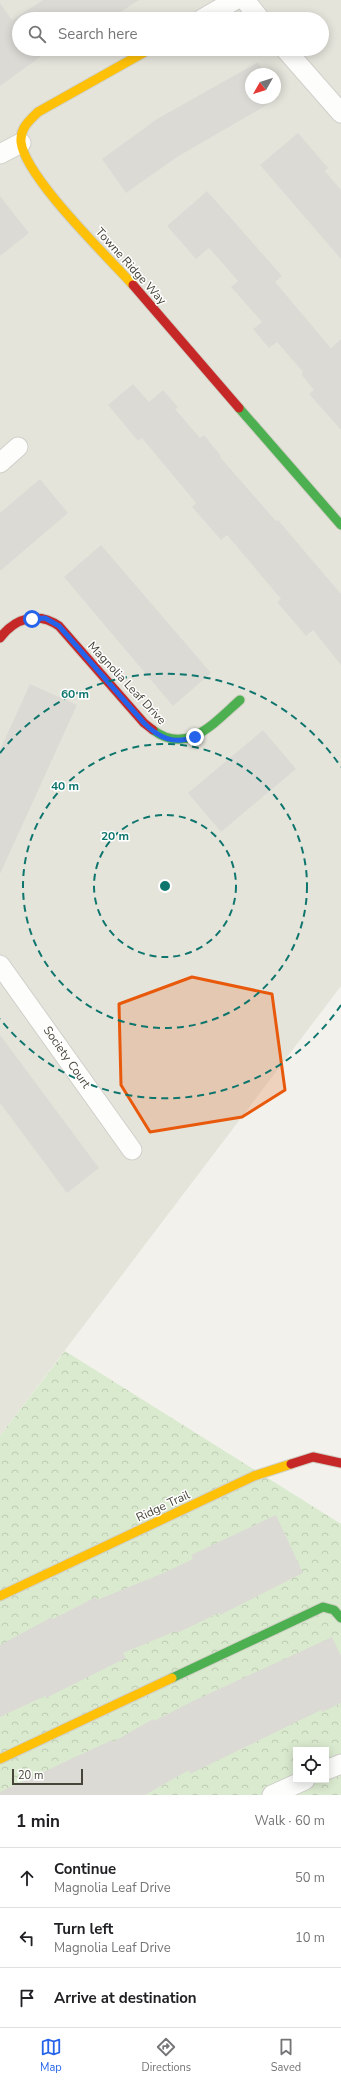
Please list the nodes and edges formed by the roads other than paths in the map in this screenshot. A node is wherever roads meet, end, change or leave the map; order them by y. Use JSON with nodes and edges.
{"nodes":[{"id":1,"x":235,"y":0,"type":"edge"},
{"id":2,"x":245,"y":0,"type":"edge"},
{"id":3,"x":214,"y":12,"type":"edge"},
{"id":4,"x":254,"y":12,"type":"edge"},
{"id":5,"x":138,"y":56,"type":"edge"},
{"id":6,"x":291,"y":56,"type":"edge"},
{"id":7,"x":341,"y":113,"type":"edge"},
{"id":8,"x":21,"y":143,"type":"junction"},
{"id":9,"x":0,"y":154,"type":"edge"},
{"id":10,"x":18,"y":447,"type":"dead end"},
{"id":11,"x":0,"y":463,"type":"edge"},
{"id":12,"x":341,"y":525,"type":"edge"},
{"id":13,"x":0,"y":638,"type":"edge"},
{"id":14,"x":240,"y":700,"type":"dead end"},
{"id":15,"x":0,"y":965,"type":"edge"},
{"id":16,"x":132,"y":1150,"type":"dead end"},
{"id":17,"x":341,"y":1463,"type":"edge"},
{"id":18,"x":0,"y":1596,"type":"edge"},
{"id":19,"x":341,"y":1618,"type":"edge"},
{"id":20,"x":0,"y":1759,"type":"edge"},
{"id":21,"x":341,"y":1764,"type":"edge"},
{"id":22,"x":329,"y":1769,"type":"edge"},
{"id":23,"x":298,"y":1783,"type":"edge"},
{"id":24,"x":272,"y":1795,"type":"edge"}],
"edges":[{"from":1,"to":3,"type":"street"},
{"from":2,"to":4,"type":"street"},
{"from":5,"to":8,"type":"street"},
{"from":6,"to":7,"type":"street"},
{"from":8,"to":9,"type":"street"},
{"from":8,"to":12,"type":"street","name":"Towne Ridge Way"},
{"from":10,"to":11,"type":"street"},
{"from":13,"to":14,"type":"street","name":"Magnolia Leaf Drive"},
{"from":15,"to":16,"type":"street","name":"Society Court"},
{"from":17,"to":18,"type":"street","name":"Ridge Trail"},
{"from":19,"to":20,"type":"street"},
{"from":21,"to":22,"type":"street"},
{"from":23,"to":24,"type":"street"}]}
